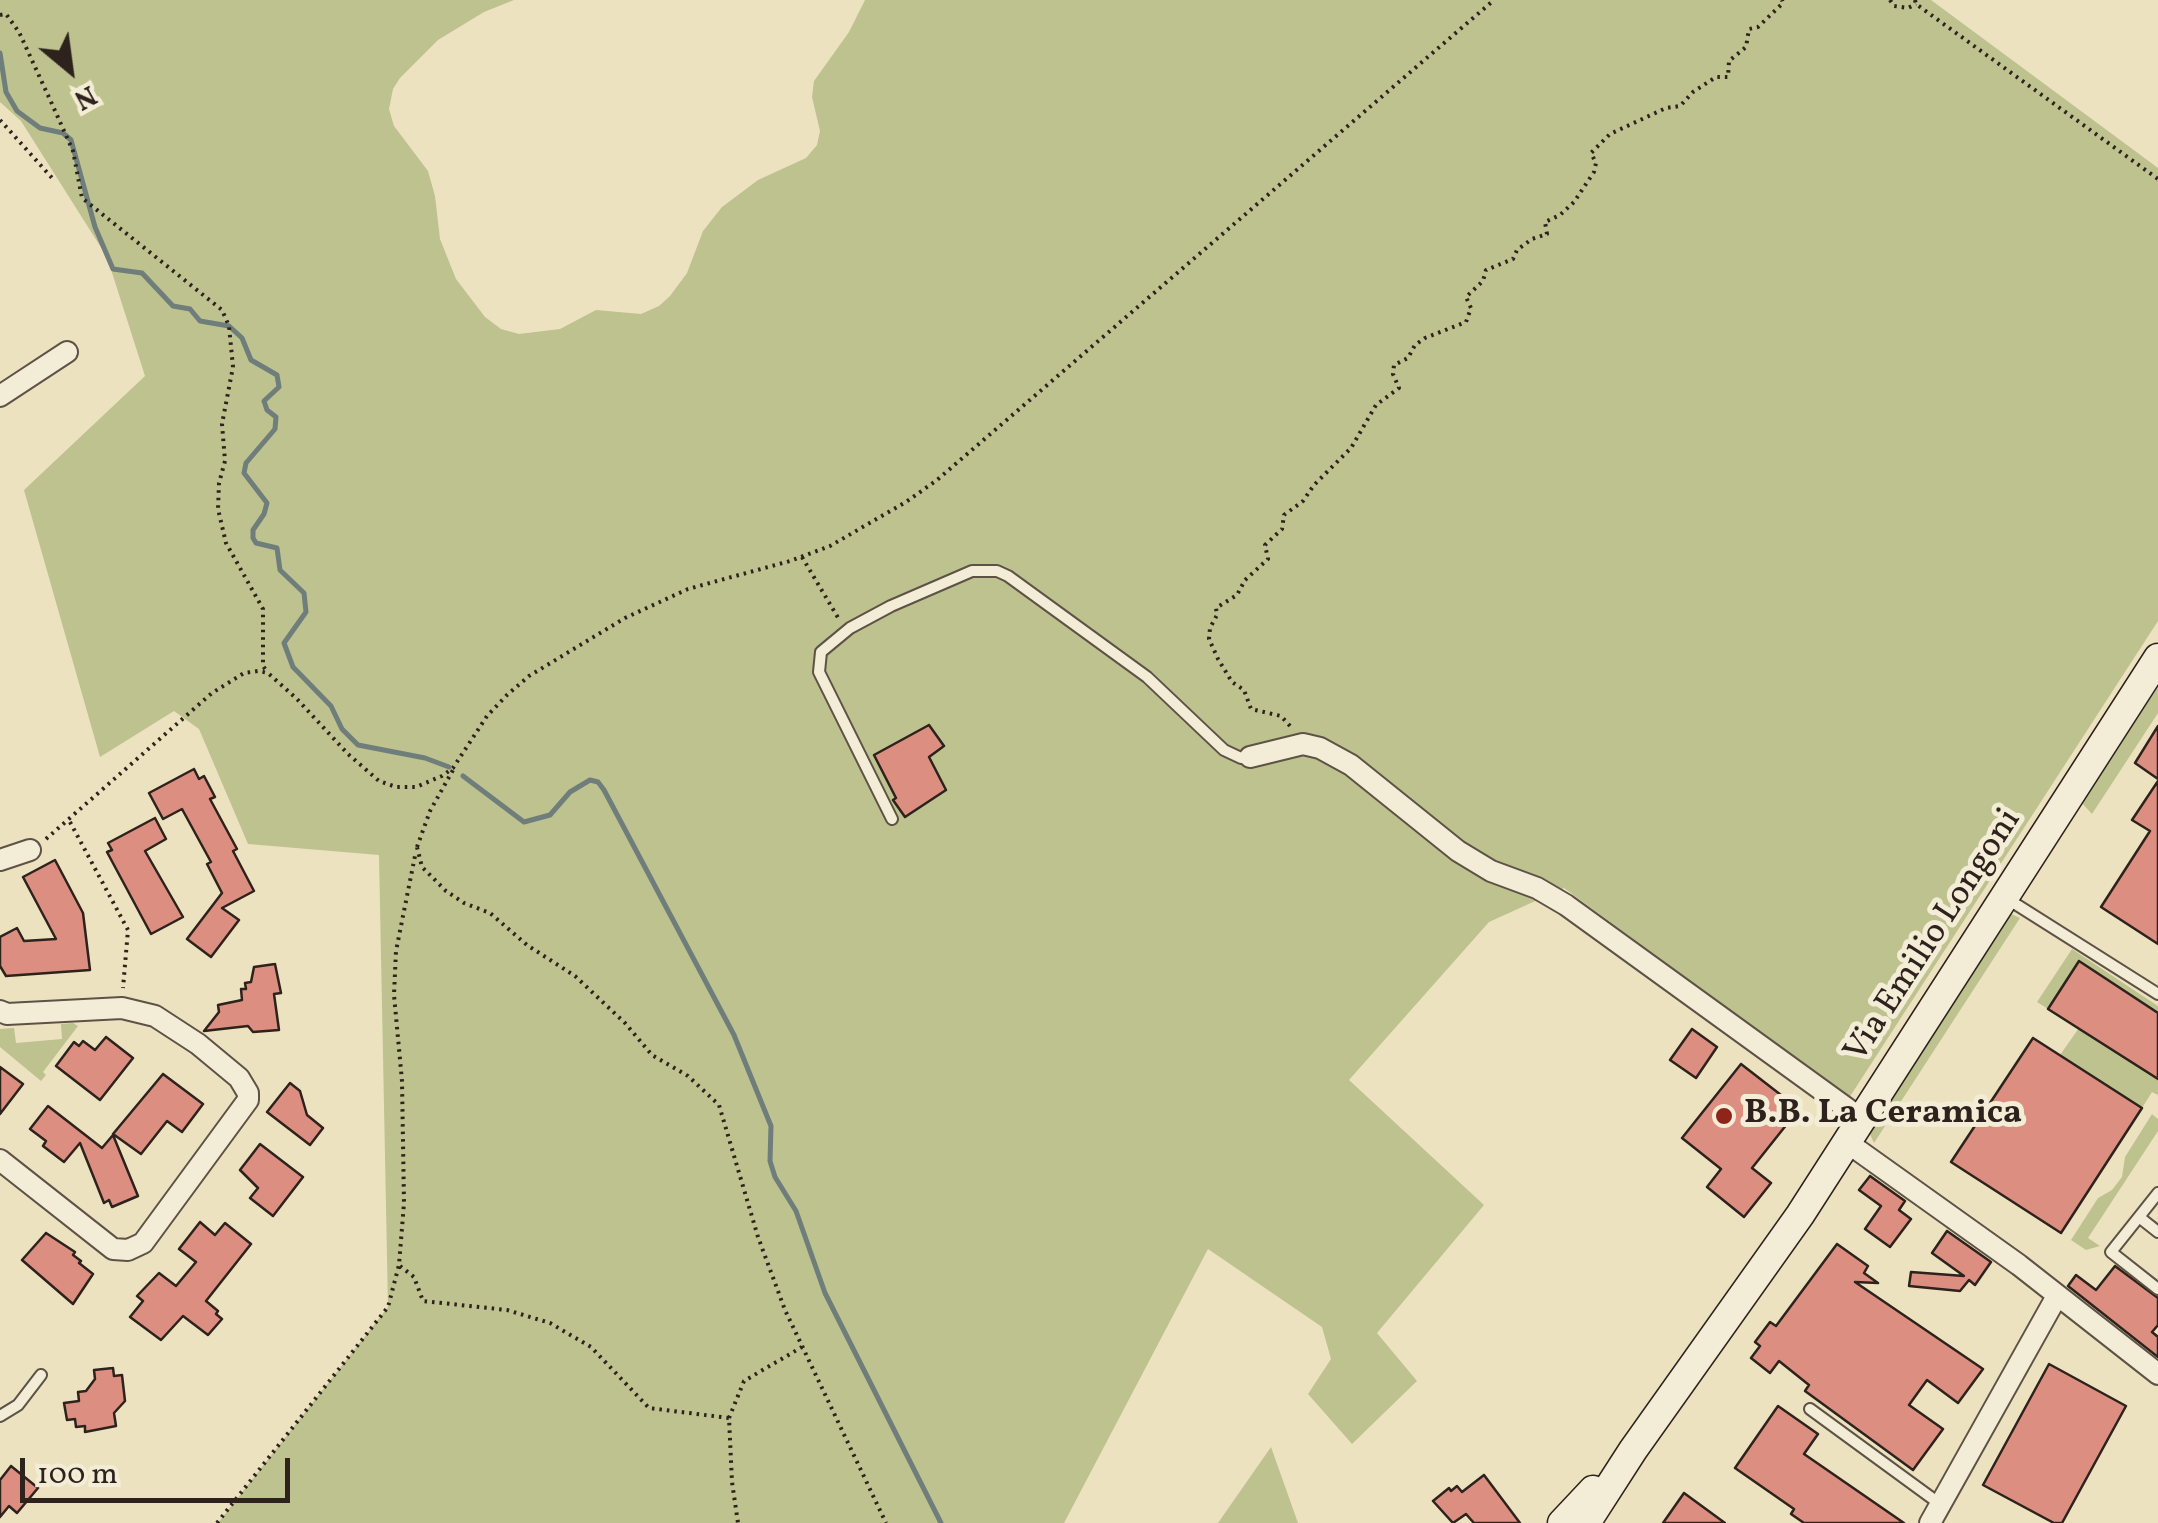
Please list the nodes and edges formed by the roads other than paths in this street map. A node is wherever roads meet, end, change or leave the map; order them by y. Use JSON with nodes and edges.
{"nodes":[{"id":1,"x":67,"y":352,"type":"dead end"},
{"id":2,"x":0,"y":396,"type":"edge"},
{"id":3,"x":2158,"y":659,"type":"edge"},
{"id":4,"x":1250,"y":756,"type":"joint"},
{"id":5,"x":892,"y":818,"type":"dead end"},
{"id":6,"x":30,"y":850,"type":"road end"},
{"id":7,"x":0,"y":860,"type":"edge"},
{"id":8,"x":2005,"y":897,"type":"junction"},
{"id":9,"x":2158,"y":994,"type":"edge"},
{"id":10,"x":0,"y":1011,"type":"edge"},
{"id":11,"x":1855,"y":1131,"type":"junction"},
{"id":12,"x":0,"y":1160,"type":"edge"},
{"id":13,"x":2158,"y":1193,"type":"edge"},
{"id":14,"x":2139,"y":1217,"type":"junction"},
{"id":15,"x":2158,"y":1232,"type":"edge"},
{"id":16,"x":2158,"y":1288,"type":"edge"},
{"id":17,"x":2056,"y":1296,"type":"junction"},
{"id":18,"x":2158,"y":1374,"type":"edge"},
{"id":19,"x":41,"y":1375,"type":"dead end"},
{"id":20,"x":1810,"y":1409,"type":"dead end"},
{"id":21,"x":0,"y":1416,"type":"edge"},
{"id":22,"x":1633,"y":1450,"type":"junction"},
{"id":23,"x":1936,"y":1514,"type":"edge"},
{"id":24,"x":1562,"y":1523,"type":"edge"},
{"id":25,"x":1586,"y":1523,"type":"edge"}],
"edges":[{"from":1,"to":2,"type":"street"},
{"from":3,"to":8,"type":"street","name":"Via Emilio Longoni"},
{"from":4,"to":5,"type":"lane"},
{"from":4,"to":11,"type":"street"},
{"from":6,"to":7,"type":"street"},
{"from":8,"to":9,"type":"lane"},
{"from":8,"to":11,"type":"street","name":"Via Emilio Longoni"},
{"from":10,"to":12,"type":"street"},
{"from":11,"to":17,"type":"street"},
{"from":11,"to":22,"type":"street","name":"Via Emilio Longoni"},
{"from":13,"to":14,"type":"lane"},
{"from":14,"to":15,"type":"lane"},
{"from":14,"to":16,"type":"lane"},
{"from":17,"to":18,"type":"street"},
{"from":17,"to":23,"type":"street"},
{"from":19,"to":21,"type":"lane"},
{"from":20,"to":23,"type":"lane"},
{"from":22,"to":24,"type":"street","name":"Via Emilio Longoni"},
{"from":22,"to":25,"type":"street","name":"Via Emilio Longoni"}]}
